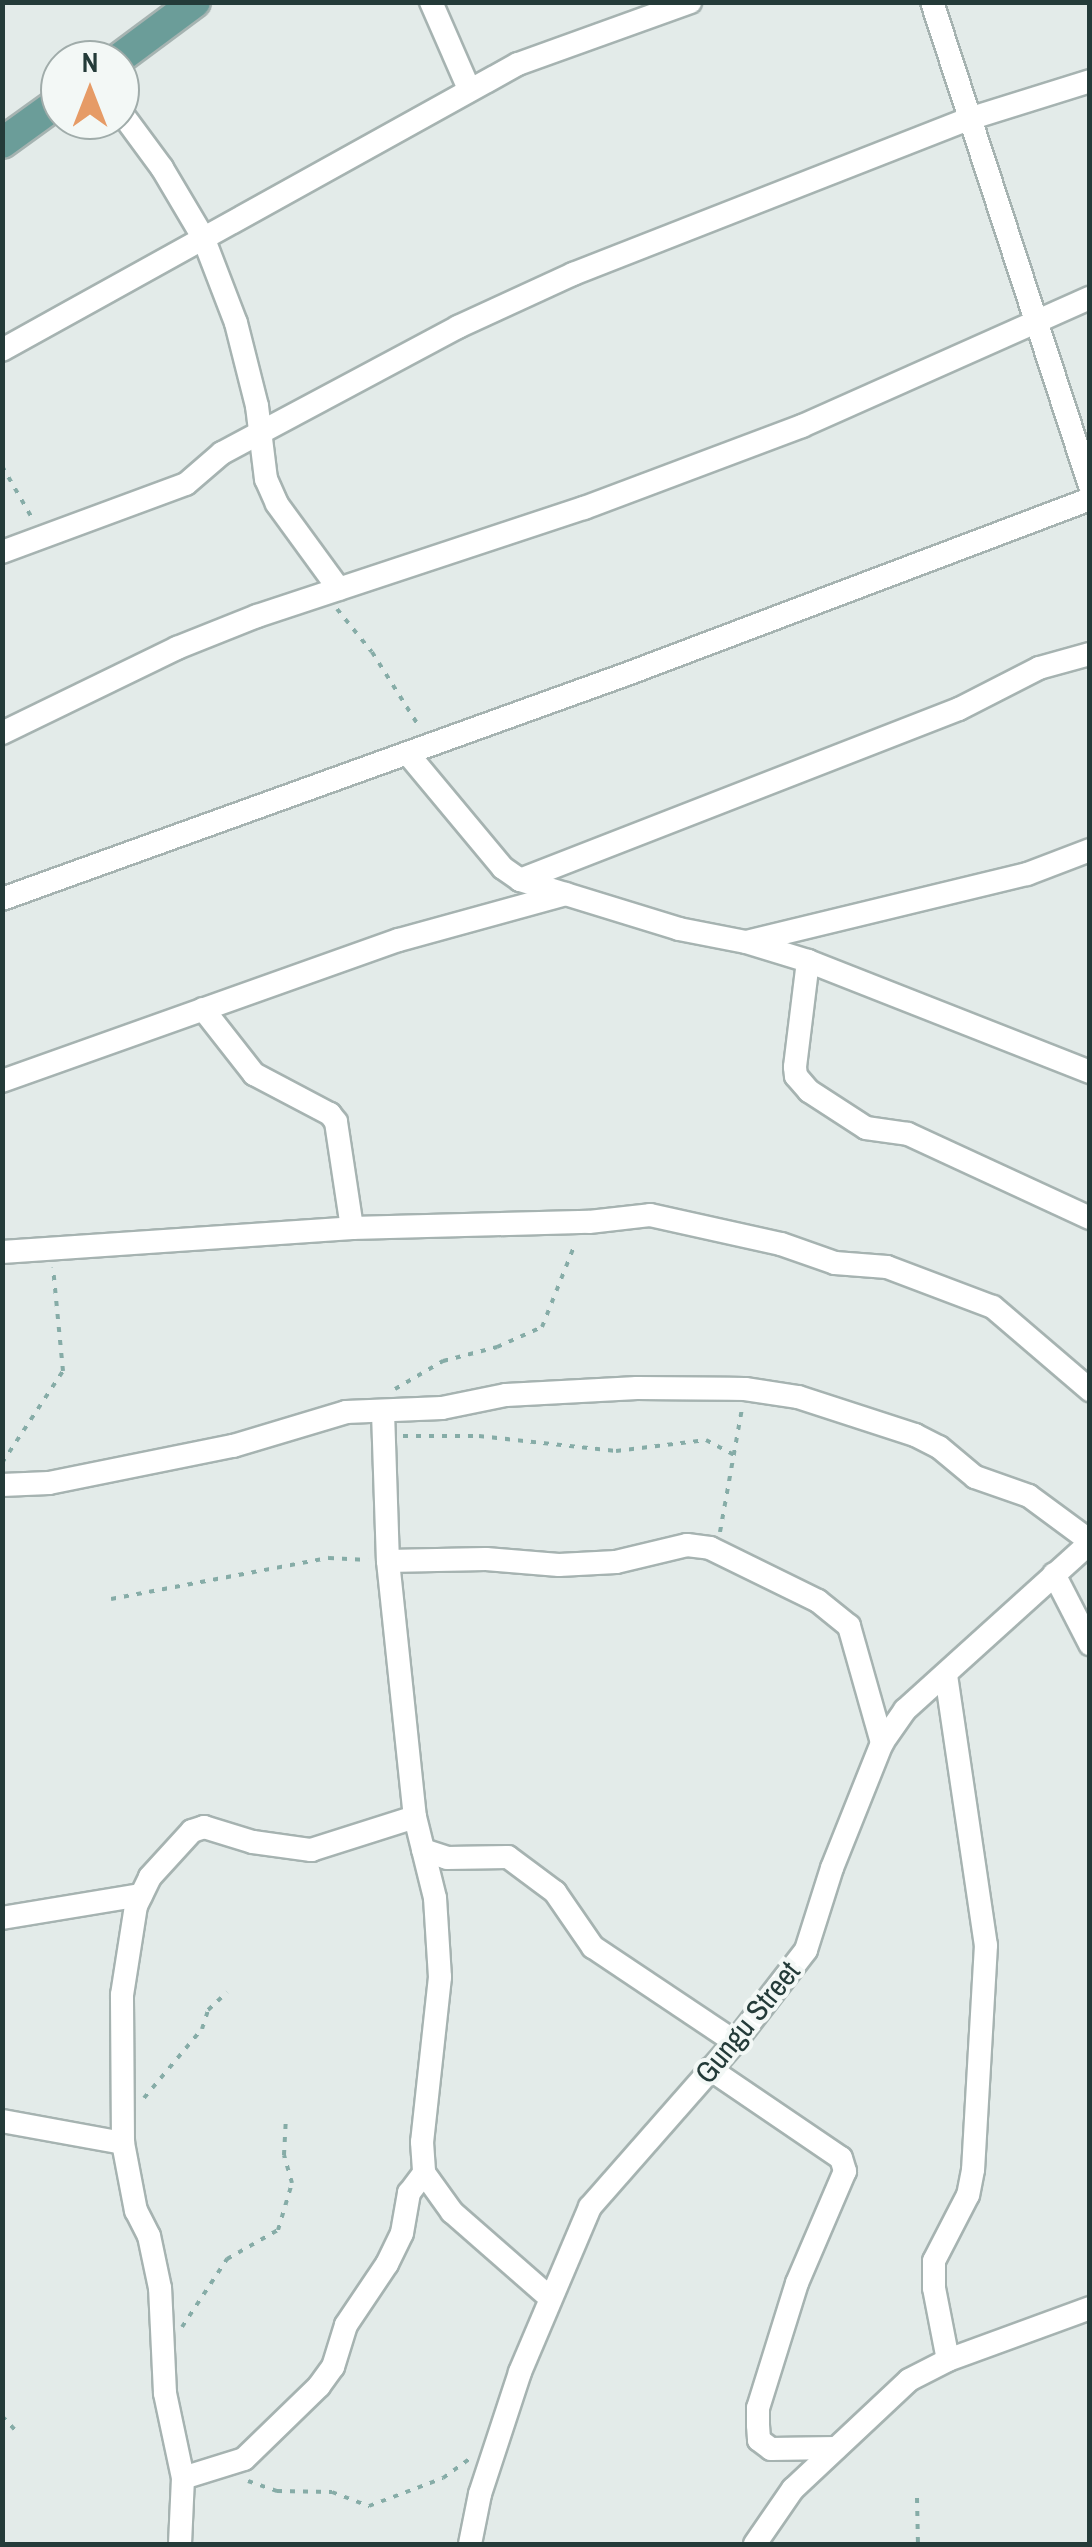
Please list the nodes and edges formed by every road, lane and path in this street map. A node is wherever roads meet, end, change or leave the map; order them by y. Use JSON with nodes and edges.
{"nodes":[{"id":1,"x":431,"y":2,"type":"edge"},
{"id":2,"x":690,"y":2,"type":"edge"},
{"id":3,"x":932,"y":2,"type":"edge"},
{"id":4,"x":176,"y":7,"type":"edge"},
{"id":5,"x":139,"y":40,"type":"edge"},
{"id":6,"x":1090,"y":81,"type":"edge"},
{"id":7,"x":469,"y":89,"type":"junction"},
{"id":8,"x":40,"y":116,"type":"edge"},
{"id":9,"x":972,"y":118,"type":"junction"},
{"id":10,"x":140,"y":138,"type":"edge"},
{"id":11,"x":2,"y":143,"type":"edge"},
{"id":12,"x":203,"y":237,"type":"junction"},
{"id":13,"x":1090,"y":298,"type":"edge"},
{"id":14,"x":1036,"y":320,"type":"junction"},
{"id":15,"x":2,"y":350,"type":"edge"},
{"id":16,"x":262,"y":434,"type":"junction"},
{"id":17,"x":2,"y":466,"type":"edge"},
{"id":18,"x":1090,"y":486,"type":"edge"},
{"id":19,"x":1090,"y":500,"type":"edge"},
{"id":20,"x":43,"y":538,"type":"junction"},
{"id":21,"x":2,"y":552,"type":"edge"},
{"id":22,"x":332,"y":591,"type":"junction"},
{"id":23,"x":1090,"y":654,"type":"edge"},
{"id":24,"x":2,"y":733,"type":"edge"},
{"id":25,"x":420,"y":750,"type":"junction"},
{"id":26,"x":1090,"y":850,"type":"edge"},
{"id":27,"x":520,"y":880,"type":"junction"},
{"id":28,"x":566,"y":894,"type":"junction"},
{"id":29,"x":2,"y":898,"type":"edge"},
{"id":30,"x":746,"y":942,"type":"junction"},
{"id":31,"x":808,"y":962,"type":"junction"},
{"id":32,"x":203,"y":1009,"type":"junction"},
{"id":33,"x":1090,"y":1072,"type":"edge"},
{"id":34,"x":2,"y":1081,"type":"edge"},
{"id":35,"x":612,"y":1218,"type":"junction"},
{"id":36,"x":1090,"y":1218,"type":"edge"},
{"id":37,"x":352,"y":1228,"type":"junction"},
{"id":38,"x":51,"y":1251,"type":"junction"},
{"id":39,"x":2,"y":1252,"type":"edge"},
{"id":40,"x":744,"y":1389,"type":"junction"},
{"id":41,"x":1090,"y":1390,"type":"edge"},
{"id":42,"x":356,"y":1412,"type":"junction"},
{"id":43,"x":383,"y":1412,"type":"junction"},
{"id":44,"x":384,"y":1436,"type":"junction"},
{"id":45,"x":736,"y":1456,"type":"junction"},
{"id":46,"x":2,"y":1463,"type":"edge"},
{"id":47,"x":2,"y":1485,"type":"edge"},
{"id":48,"x":1090,"y":1542,"type":"edge"},
{"id":49,"x":716,"y":1551,"type":"junction"},
{"id":50,"x":388,"y":1560,"type":"junction"},
{"id":51,"x":1054,"y":1574,"type":"junction"},
{"id":52,"x":111,"y":1598,"type":"dead end"},
{"id":53,"x":1090,"y":1644,"type":"edge"},
{"id":54,"x":946,"y":1675,"type":"junction"},
{"id":55,"x":882,"y":1744,"type":"junction"},
{"id":56,"x":415,"y":1816,"type":"junction"},
{"id":57,"x":424,"y":1850,"type":"junction"},
{"id":58,"x":141,"y":1896,"type":"junction"},
{"id":59,"x":2,"y":1918,"type":"edge"},
{"id":60,"x":227,"y":1992,"type":"dead end"},
{"id":61,"x":736,"y":2042,"type":"junction"},
{"id":62,"x":710,"y":2069,"type":"junction"},
{"id":63,"x":286,"y":2117,"type":"dead end"},
{"id":64,"x":2,"y":2121,"type":"edge"},
{"id":65,"x":124,"y":2135,"type":"junction"},
{"id":66,"x":424,"y":2173,"type":"junction"},
{"id":67,"x":549,"y":2297,"type":"junction"},
{"id":68,"x":1090,"y":2308,"type":"edge"},
{"id":69,"x":164,"y":2351,"type":"junction"},
{"id":70,"x":948,"y":2360,"type":"junction"},
{"id":71,"x":2,"y":2416,"type":"edge"},
{"id":72,"x":15,"y":2430,"type":"dead end"},
{"id":73,"x":499,"y":2436,"type":"junction"},
{"id":74,"x":836,"y":2448,"type":"junction"},
{"id":75,"x":222,"y":2468,"type":"junction"},
{"id":76,"x":183,"y":2478,"type":"junction"},
{"id":77,"x":917,"y":2498,"type":"dead end"},
{"id":78,"x":180,"y":2544,"type":"edge"},
{"id":79,"x":470,"y":2544,"type":"edge"},
{"id":80,"x":756,"y":2544,"type":"edge"},
{"id":81,"x":918,"y":2544,"type":"edge"}],
"edges":[{"from":1,"to":7,"type":"street"},
{"from":2,"to":7,"type":"street"},
{"from":3,"to":9,"type":"street"},
{"from":4,"to":5,"type":"main road"},
{"from":6,"to":9,"type":"street"},
{"from":7,"to":12,"type":"street"},
{"from":8,"to":11,"type":"main road"},
{"from":9,"to":14,"type":"street"},
{"from":9,"to":16,"type":"street"},
{"from":10,"to":12,"type":"street"},
{"from":12,"to":15,"type":"street"},
{"from":12,"to":16,"type":"street"},
{"from":13,"to":14,"type":"street"},
{"from":14,"to":18,"type":"street"},
{"from":14,"to":22,"type":"street"},
{"from":16,"to":20,"type":"street"},
{"from":16,"to":22,"type":"street"},
{"from":17,"to":20,"type":"path"},
{"from":19,"to":25,"type":"street"},
{"from":20,"to":21,"type":"street"},
{"from":22,"to":24,"type":"street"},
{"from":22,"to":25,"type":"path"},
{"from":23,"to":27,"type":"street"},
{"from":25,"to":27,"type":"street"},
{"from":25,"to":29,"type":"street"},
{"from":26,"to":30,"type":"street"},
{"from":27,"to":28,"type":"street"},
{"from":28,"to":30,"type":"street"},
{"from":28,"to":32,"type":"street"},
{"from":30,"to":31,"type":"street"},
{"from":31,"to":33,"type":"street"},
{"from":31,"to":36,"type":"street"},
{"from":32,"to":34,"type":"street"},
{"from":32,"to":37,"type":"street"},
{"from":35,"to":37,"type":"street"},
{"from":35,"to":41,"type":"street"},
{"from":35,"to":42,"type":"path"},
{"from":37,"to":38,"type":"street"},
{"from":38,"to":39,"type":"street"},
{"from":38,"to":46,"type":"path"},
{"from":40,"to":43,"type":"street"},
{"from":40,"to":45,"type":"path"},
{"from":40,"to":48,"type":"street"},
{"from":42,"to":43,"type":"street"},
{"from":42,"to":47,"type":"street"},
{"from":43,"to":44,"type":"street"},
{"from":44,"to":45,"type":"path"},
{"from":44,"to":50,"type":"street"},
{"from":45,"to":49,"type":"path"},
{"from":48,"to":51,"type":"street","name":"Gungu Street"},
{"from":49,"to":50,"type":"street"},
{"from":49,"to":55,"type":"street"},
{"from":50,"to":52,"type":"path"},
{"from":50,"to":56,"type":"street"},
{"from":51,"to":53,"type":"street"},
{"from":51,"to":54,"type":"street","name":"Gungu Street"},
{"from":54,"to":55,"type":"street","name":"Gungu Street"},
{"from":54,"to":70,"type":"street"},
{"from":55,"to":61,"type":"street","name":"Gungu Street"},
{"from":56,"to":57,"type":"street"},
{"from":56,"to":58,"type":"street"},
{"from":57,"to":61,"type":"street"},
{"from":57,"to":66,"type":"street"},
{"from":58,"to":59,"type":"street"},
{"from":58,"to":65,"type":"street"},
{"from":60,"to":65,"type":"path"},
{"from":61,"to":62,"type":"street","name":"Gungu Street"},
{"from":62,"to":67,"type":"street","name":"Gungu Street"},
{"from":62,"to":74,"type":"street"},
{"from":63,"to":69,"type":"path"},
{"from":64,"to":65,"type":"street"},
{"from":65,"to":69,"type":"street"},
{"from":66,"to":67,"type":"street"},
{"from":66,"to":75,"type":"street"},
{"from":67,"to":73,"type":"street","name":"Gungu Street"},
{"from":68,"to":70,"type":"street"},
{"from":69,"to":76,"type":"street"},
{"from":70,"to":74,"type":"street"},
{"from":71,"to":72,"type":"path"},
{"from":73,"to":75,"type":"path"},
{"from":73,"to":79,"type":"street","name":"Gungu Street"},
{"from":74,"to":80,"type":"street"},
{"from":75,"to":76,"type":"street"},
{"from":76,"to":78,"type":"street"},
{"from":77,"to":81,"type":"path"}]}
